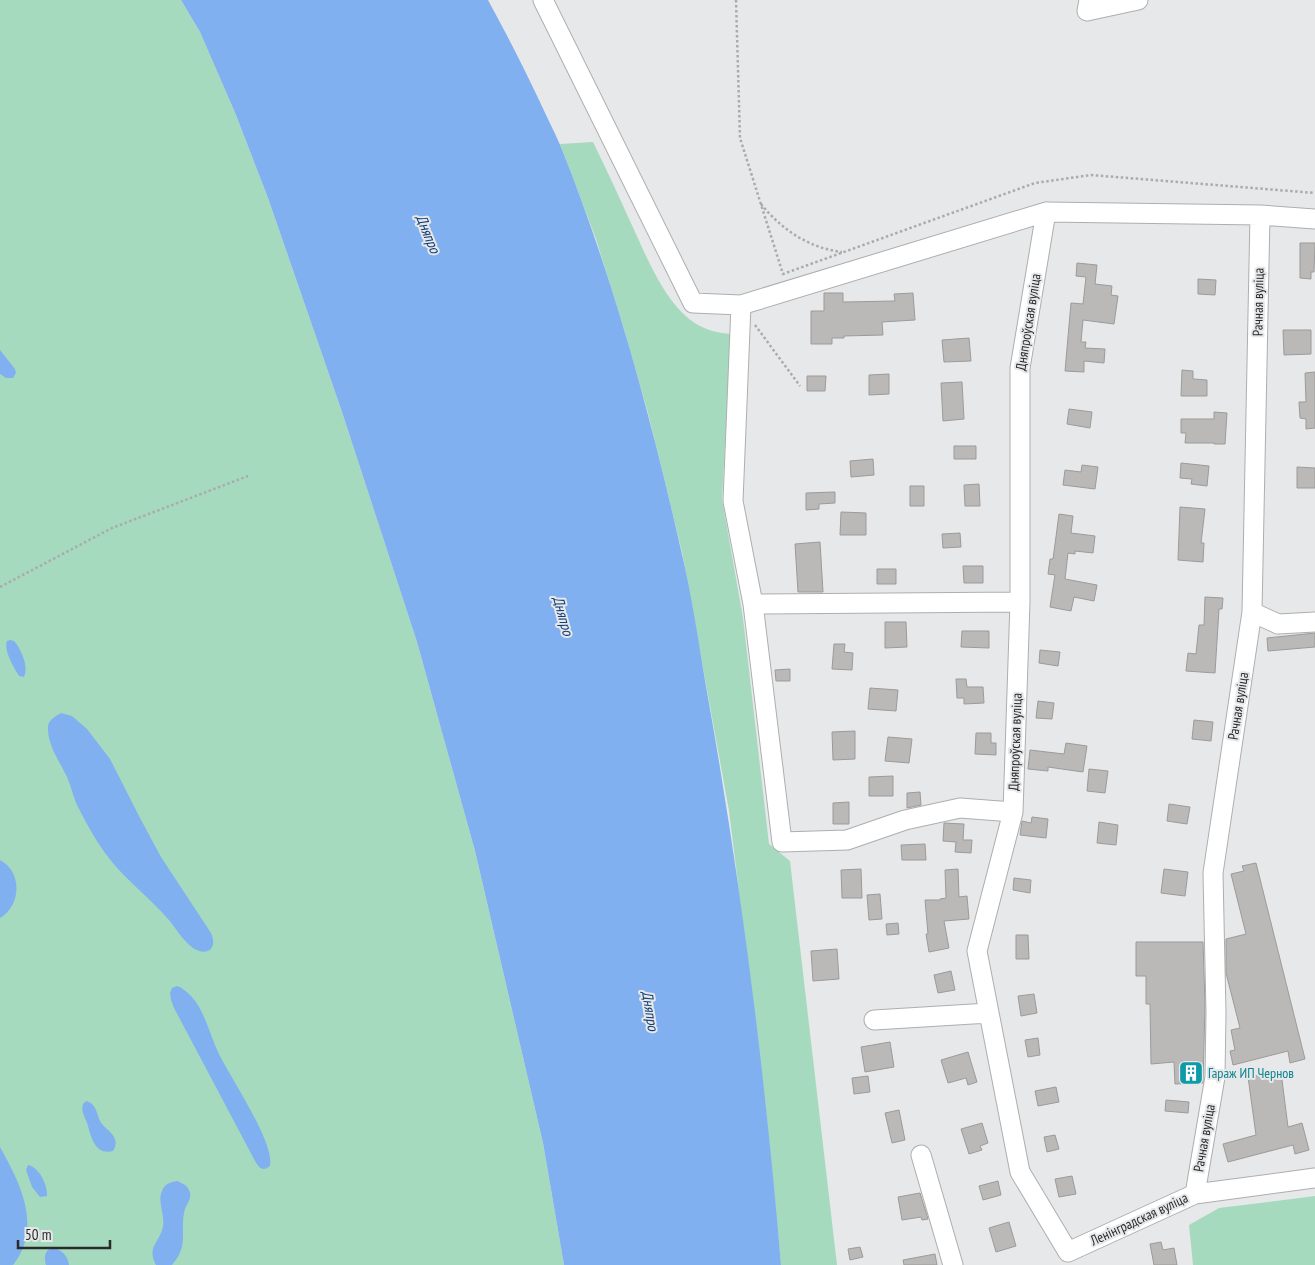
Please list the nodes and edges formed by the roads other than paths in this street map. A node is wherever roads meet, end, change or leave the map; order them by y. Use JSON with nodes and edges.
{"nodes":[{"id":1,"x":543,"y":0,"type":"edge"},
{"id":2,"x":1138,"y":0,"type":"edge"},
{"id":3,"x":1088,"y":6,"type":"edge"},
{"id":4,"x":1046,"y":212,"type":"junction"},
{"id":5,"x":1260,"y":215,"type":"junction"},
{"id":6,"x":1315,"y":219,"type":"edge"},
{"id":7,"x":741,"y":306,"type":"junction"},
{"id":8,"x":1020,"y":602,"type":"junction"},
{"id":9,"x":753,"y":604,"type":"junction"},
{"id":10,"x":1252,"y":612,"type":"junction"},
{"id":11,"x":1315,"y":622,"type":"edge"},
{"id":12,"x":1013,"y":812,"type":"junction"},
{"id":13,"x":989,"y":1013,"type":"junction"},
{"id":14,"x":874,"y":1020,"type":"dead end"},
{"id":15,"x":921,"y":1155,"type":"dead end"},
{"id":16,"x":1315,"y":1178,"type":"edge"},
{"id":17,"x":1194,"y":1194,"type":"junction"},
{"id":18,"x":1067,"y":1258,"type":"edge"},
{"id":19,"x":953,"y":1265,"type":"edge"}],
"edges":[{"from":1,"to":7,"type":"street"},
{"from":2,"to":3,"type":"street"},
{"from":4,"to":5,"type":"street"},
{"from":4,"to":7,"type":"street"},
{"from":4,"to":8,"type":"street","name":"Дняпроўская вуліца"},
{"from":5,"to":6,"type":"street"},
{"from":5,"to":10,"type":"street","name":"Рачная вуліца"},
{"from":7,"to":9,"type":"street"},
{"from":8,"to":9,"type":"street"},
{"from":8,"to":12,"type":"street","name":"Дняпроўская вуліца"},
{"from":9,"to":12,"type":"street"},
{"from":10,"to":11,"type":"street"},
{"from":10,"to":17,"type":"street","name":"Рачная вуліца"},
{"from":12,"to":13,"type":"street","name":"Дняпроўская вуліца"},
{"from":13,"to":14,"type":"street"},
{"from":13,"to":18,"type":"street","name":"Дняпроўская вуліца"},
{"from":15,"to":19,"type":"street"},
{"from":16,"to":17,"type":"street","name":"Ленінградская вуліца"},
{"from":17,"to":18,"type":"street","name":"Ленінградская вуліца"}]}
